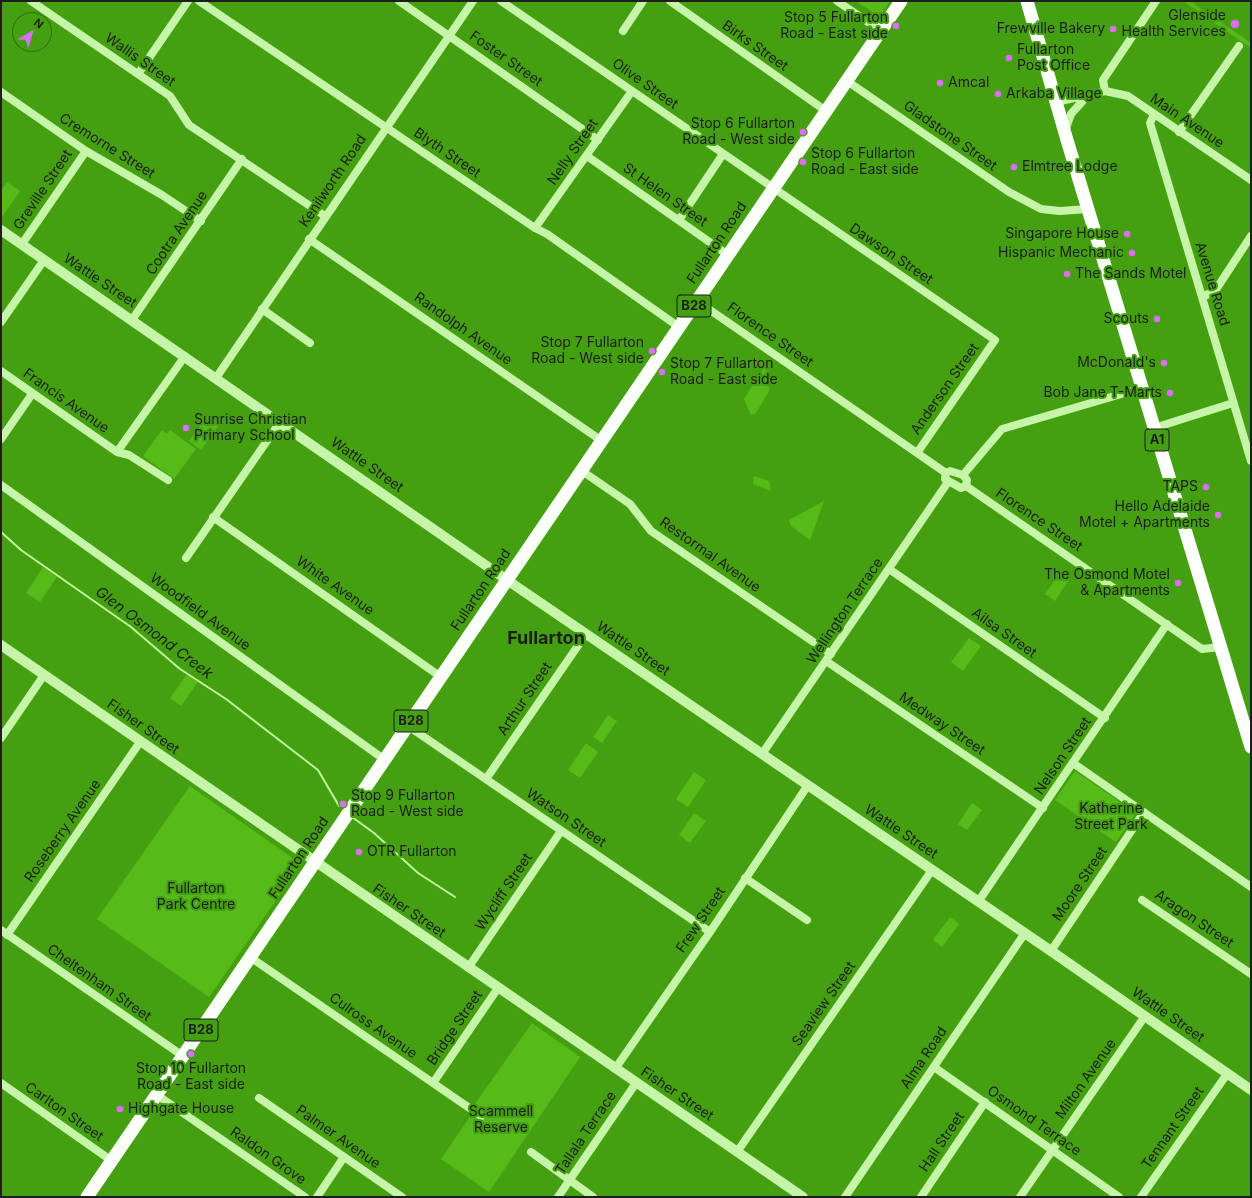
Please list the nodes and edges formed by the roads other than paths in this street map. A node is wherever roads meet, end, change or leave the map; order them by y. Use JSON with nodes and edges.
{"nodes":[{"id":1,"x":31,"y":1,"type":"edge"},
{"id":2,"x":188,"y":1,"type":"edge"},
{"id":3,"x":199,"y":1,"type":"edge"},
{"id":4,"x":399,"y":1,"type":"edge"},
{"id":5,"x":473,"y":1,"type":"edge"},
{"id":6,"x":501,"y":1,"type":"edge"},
{"id":7,"x":643,"y":1,"type":"edge"},
{"id":8,"x":670,"y":1,"type":"edge"},
{"id":9,"x":837,"y":1,"type":"edge"},
{"id":10,"x":901,"y":1,"type":"edge"},
{"id":11,"x":1027,"y":1,"type":"edge"},
{"id":12,"x":1156,"y":1,"type":"edge"},
{"id":13,"x":623,"y":31,"type":"dead end"},
{"id":14,"x":881,"y":31,"type":"junction"},
{"id":15,"x":449,"y":36,"type":"junction"},
{"id":16,"x":1239,"y":46,"type":"dead end"},
{"id":17,"x":138,"y":74,"type":"junction"},
{"id":18,"x":847,"y":81,"type":"junction"},
{"id":19,"x":1105,"y":90,"type":"junction"},
{"id":20,"x":632,"y":91,"type":"junction"},
{"id":21,"x":1,"y":92,"type":"edge"},
{"id":22,"x":1089,"y":94,"type":"junction"},
{"id":23,"x":1056,"y":102,"type":"junction"},
{"id":24,"x":826,"y":111,"type":"junction"},
{"id":25,"x":1154,"y":114,"type":"junction"},
{"id":26,"x":386,"y":127,"type":"junction"},
{"id":27,"x":1064,"y":132,"type":"junction"},
{"id":28,"x":1179,"y":132,"type":"junction"},
{"id":29,"x":598,"y":140,"type":"junction"},
{"id":30,"x":86,"y":151,"type":"junction"},
{"id":31,"x":724,"y":154,"type":"junction"},
{"id":32,"x":587,"y":156,"type":"junction"},
{"id":33,"x":242,"y":159,"type":"junction"},
{"id":34,"x":1251,"y":180,"type":"edge"},
{"id":35,"x":773,"y":189,"type":"junction"},
{"id":36,"x":1088,"y":209,"type":"junction"},
{"id":37,"x":325,"y":216,"type":"junction"},
{"id":38,"x":679,"y":220,"type":"junction"},
{"id":39,"x":201,"y":221,"type":"junction"},
{"id":40,"x":535,"y":228,"type":"junction"},
{"id":41,"x":1,"y":230,"type":"edge"},
{"id":42,"x":1251,"y":236,"type":"edge"},
{"id":43,"x":309,"y":239,"type":"junction"},
{"id":44,"x":22,"y":244,"type":"junction"},
{"id":45,"x":728,"y":255,"type":"junction"},
{"id":46,"x":44,"y":260,"type":"junction"},
{"id":47,"x":1202,"y":297,"type":"junction"},
{"id":48,"x":697,"y":301,"type":"junction"},
{"id":49,"x":262,"y":309,"type":"junction"},
{"id":50,"x":132,"y":320,"type":"junction"},
{"id":51,"x":1,"y":322,"type":"edge"},
{"id":52,"x":679,"y":327,"type":"junction"},
{"id":53,"x":995,"y":340,"type":"joint"},
{"id":54,"x":310,"y":343,"type":"dead end"},
{"id":55,"x":185,"y":356,"type":"junction"},
{"id":56,"x":1,"y":371,"type":"edge"},
{"id":57,"x":216,"y":378,"type":"junction"},
{"id":58,"x":1142,"y":388,"type":"junction"},
{"id":59,"x":32,"y":394,"type":"junction"},
{"id":60,"x":1233,"y":403,"type":"junction"},
{"id":61,"x":280,"y":422,"type":"junction"},
{"id":62,"x":1154,"y":428,"type":"junction"},
{"id":63,"x":1,"y":439,"type":"edge"},
{"id":64,"x":602,"y":441,"type":"junction"},
{"id":65,"x":117,"y":452,"type":"junction"},
{"id":66,"x":917,"y":453,"type":"junction"},
{"id":67,"x":1250,"y":456,"type":"edge"},
{"id":68,"x":582,"y":471,"type":"junction"},
{"id":69,"x":946,"y":473,"type":"junction"},
{"id":70,"x":963,"y":476,"type":"junction"},
{"id":71,"x":168,"y":480,"type":"dead end"},
{"id":72,"x":948,"y":482,"type":"junction"},
{"id":73,"x":1,"y":485,"type":"edge"},
{"id":74,"x":966,"y":486,"type":"junction"},
{"id":75,"x":213,"y":517,"type":"junction"},
{"id":76,"x":186,"y":558,"type":"dead end"},
{"id":77,"x":889,"y":569,"type":"junction"},
{"id":78,"x":507,"y":580,"type":"junction"},
{"id":79,"x":1167,"y":624,"type":"junction"},
{"id":80,"x":586,"y":634,"type":"junction"},
{"id":81,"x":1,"y":645,"type":"edge"},
{"id":82,"x":1220,"y":647,"type":"junction"},
{"id":83,"x":831,"y":654,"type":"junction"},
{"id":84,"x":826,"y":661,"type":"junction"},
{"id":85,"x":44,"y":675,"type":"junction"},
{"id":86,"x":441,"y":677,"type":"junction"},
{"id":87,"x":1105,"y":718,"type":"junction"},
{"id":88,"x":408,"y":726,"type":"junction"},
{"id":89,"x":1,"y":738,"type":"edge"},
{"id":90,"x":140,"y":742,"type":"junction"},
{"id":91,"x":1251,"y":747,"type":"edge"},
{"id":92,"x":762,"y":754,"type":"junction"},
{"id":93,"x":384,"y":760,"type":"junction"},
{"id":94,"x":1073,"y":763,"type":"junction"},
{"id":95,"x":486,"y":779,"type":"junction"},
{"id":96,"x":808,"y":785,"type":"junction"},
{"id":97,"x":1043,"y":808,"type":"junction"},
{"id":98,"x":1144,"y":812,"type":"junction"},
{"id":99,"x":561,"y":831,"type":"junction"},
{"id":100,"x":315,"y":863,"type":"junction"},
{"id":101,"x":932,"y":870,"type":"junction"},
{"id":102,"x":745,"y":878,"type":"junction"},
{"id":103,"x":1251,"y":886,"type":"edge"},
{"id":104,"x":1142,"y":900,"type":"dead end"},
{"id":105,"x":978,"y":902,"type":"junction"},
{"id":106,"x":807,"y":920,"type":"dead end"},
{"id":107,"x":710,"y":932,"type":"junction"},
{"id":108,"x":4,"y":933,"type":"edge"},
{"id":109,"x":1025,"y":933,"type":"junction"},
{"id":110,"x":1051,"y":951,"type":"junction"},
{"id":111,"x":250,"y":957,"type":"junction"},
{"id":112,"x":468,"y":968,"type":"junction"},
{"id":113,"x":1251,"y":974,"type":"edge"},
{"id":114,"x":498,"y":988,"type":"junction"},
{"id":115,"x":1145,"y":1016,"type":"junction"},
{"id":116,"x":183,"y":1056,"type":"junction"},
{"id":117,"x":934,"y":1067,"type":"junction"},
{"id":118,"x":615,"y":1069,"type":"junction"},
{"id":119,"x":1227,"y":1074,"type":"junction"},
{"id":120,"x":1,"y":1083,"type":"edge"},
{"id":121,"x":433,"y":1083,"type":"junction"},
{"id":122,"x":636,"y":1083,"type":"junction"},
{"id":123,"x":1251,"y":1090,"type":"edge"},
{"id":124,"x":156,"y":1095,"type":"junction"},
{"id":125,"x":259,"y":1098,"type":"dead end"},
{"id":126,"x":985,"y":1102,"type":"junction"},
{"id":127,"x":481,"y":1116,"type":"dead end"},
{"id":128,"x":1052,"y":1150,"type":"junction"},
{"id":129,"x":531,"y":1152,"type":"dead end"},
{"id":130,"x":737,"y":1152,"type":"junction"},
{"id":131,"x":344,"y":1157,"type":"junction"},
{"id":132,"x":112,"y":1161,"type":"junction"},
{"id":133,"x":571,"y":1179,"type":"junction"},
{"id":134,"x":87,"y":1197,"type":"edge"},
{"id":135,"x":305,"y":1197,"type":"edge"},
{"id":136,"x":317,"y":1197,"type":"edge"},
{"id":137,"x":402,"y":1197,"type":"edge"},
{"id":138,"x":558,"y":1197,"type":"edge"},
{"id":139,"x":593,"y":1197,"type":"edge"},
{"id":140,"x":803,"y":1197,"type":"edge"},
{"id":141,"x":845,"y":1197,"type":"edge"},
{"id":142,"x":921,"y":1197,"type":"edge"},
{"id":143,"x":1020,"y":1197,"type":"edge"},
{"id":144,"x":1119,"y":1197,"type":"edge"},
{"id":145,"x":1141,"y":1197,"type":"edge"}],
"edges":[{"from":1,"to":17,"type":"street","name":"Wallis Street"},
{"from":2,"to":17,"type":"street"},
{"from":3,"to":26,"type":"street","name":"Blyth Street"},
{"from":4,"to":15,"type":"street","name":"Foster Street"},
{"from":5,"to":15,"type":"street","name":"Kenilworth Road"},
{"from":6,"to":20,"type":"street","name":"Olive Street"},
{"from":7,"to":13,"type":"street"},
{"from":8,"to":24,"type":"street","name":"Birks Street"},
{"from":9,"to":14,"type":"street"},
{"from":10,"to":14,"type":"main road","name":"Fullarton Road","number":"B28"},
{"from":11,"to":23,"type":"highway","number":"A1"},
{"from":12,"to":19,"type":"street"},
{"from":14,"to":18,"type":"main road","name":"Fullarton Road","number":"B28"},
{"from":15,"to":26,"type":"street","name":"Kenilworth Road"},
{"from":15,"to":29,"type":"street","name":"Foster Street"},
{"from":16,"to":28,"type":"street"},
{"from":17,"to":33,"type":"street","name":"Wallis Street"},
{"from":18,"to":24,"type":"main road","name":"Fullarton Road","number":"B28"},
{"from":18,"to":36,"type":"street","name":"Gladstone Street"},
{"from":19,"to":22,"type":"street","name":"Main Avenue"},
{"from":19,"to":25,"type":"street","name":"Main Avenue"},
{"from":20,"to":29,"type":"street","name":"Nelly Street"},
{"from":20,"to":31,"type":"street","name":"Olive Street"},
{"from":21,"to":30,"type":"street","name":"Cremorne Street"},
{"from":22,"to":23,"type":"street","name":"Main Avenue"},
{"from":22,"to":27,"type":"street"},
{"from":23,"to":27,"type":"highway","number":"A1"},
{"from":24,"to":35,"type":"main road","name":"Fullarton Road","number":"B28"},
{"from":25,"to":28,"type":"street","name":"Main Avenue"},
{"from":25,"to":47,"type":"street","name":"Avenue Road"},
{"from":26,"to":37,"type":"street","name":"Kenilworth Road"},
{"from":26,"to":40,"type":"street","name":"Blyth Street"},
{"from":27,"to":36,"type":"highway","number":"A1"},
{"from":28,"to":34,"type":"street","name":"Main Avenue"},
{"from":29,"to":32,"type":"street","name":"Nelly Street"},
{"from":30,"to":39,"type":"street","name":"Cremorne Street"},
{"from":30,"to":44,"type":"street","name":"Greville Street"},
{"from":31,"to":35,"type":"street","name":"Olive Street"},
{"from":31,"to":38,"type":"street"},
{"from":32,"to":38,"type":"street","name":"St Helen Street"},
{"from":32,"to":40,"type":"street","name":"Nelly Street"},
{"from":33,"to":37,"type":"street","name":"Wallis Street"},
{"from":33,"to":39,"type":"street","name":"Cootra Avenue"},
{"from":35,"to":45,"type":"main road","name":"Fullarton Road","number":"B28"},
{"from":35,"to":53,"type":"street","name":"Dawson Street"},
{"from":36,"to":58,"type":"highway","number":"A1"},
{"from":37,"to":43,"type":"street","name":"Kenilworth Road"},
{"from":38,"to":45,"type":"street","name":"St Helen Street"},
{"from":39,"to":50,"type":"street","name":"Cootra Avenue"},
{"from":40,"to":52,"type":"street","name":"Blyth Street"},
{"from":41,"to":44,"type":"street","name":"Wattle Street"},
{"from":42,"to":47,"type":"street"},
{"from":43,"to":49,"type":"street","name":"Kenilworth Road"},
{"from":43,"to":64,"type":"street","name":"Randolph Avenue"},
{"from":44,"to":46,"type":"street","name":"Wattle Street"},
{"from":45,"to":48,"type":"main road","name":"Fullarton Road","number":"B28"},
{"from":46,"to":50,"type":"street","name":"Wattle Street"},
{"from":46,"to":51,"type":"street"},
{"from":47,"to":60,"type":"street","name":"Avenue Road"},
{"from":48,"to":52,"type":"main road","name":"Fullarton Road","number":"B28"},
{"from":48,"to":66,"type":"street","name":"Florence Street"},
{"from":49,"to":54,"type":"street"},
{"from":49,"to":57,"type":"street","name":"Kenilworth Road"},
{"from":50,"to":55,"type":"street","name":"Wattle Street"},
{"from":52,"to":64,"type":"main road","name":"Fullarton Road","number":"B28"},
{"from":53,"to":66,"type":"street","name":"Anderson Street"},
{"from":55,"to":57,"type":"street","name":"Wattle Street"},
{"from":55,"to":65,"type":"street","name":"Francis Avenue"},
{"from":56,"to":59,"type":"street","name":"Francis Avenue"},
{"from":57,"to":61,"type":"street","name":"Wattle Street"},
{"from":58,"to":62,"type":"highway","number":"A1"},
{"from":58,"to":70,"type":"street"},
{"from":59,"to":63,"type":"street"},
{"from":59,"to":65,"type":"street","name":"Francis Avenue"},
{"from":60,"to":62,"type":"street"},
{"from":60,"to":67,"type":"street","name":"Avenue Road"},
{"from":61,"to":75,"type":"street"},
{"from":61,"to":78,"type":"street","name":"Wattle Street"},
{"from":62,"to":82,"type":"highway","number":"A1"},
{"from":64,"to":68,"type":"main road","name":"Fullarton Road","number":"B28"},
{"from":65,"to":71,"type":"street","name":"Francis Avenue"},
{"from":66,"to":69,"type":"street","name":"Florence Street"},
{"from":68,"to":78,"type":"main road","name":"Fullarton Road","number":"B28"},
{"from":68,"to":83,"type":"street","name":"Restormal Avenue"},
{"from":69,"to":70,"type":"street"},
{"from":69,"to":72,"type":"street"},
{"from":70,"to":74,"type":"street"},
{"from":72,"to":74,"type":"street"},
{"from":72,"to":77,"type":"street","name":"Wellington Terrace"},
{"from":73,"to":93,"type":"street","name":"Woodfield Avenue"},
{"from":74,"to":79,"type":"street","name":"Florence Street"},
{"from":75,"to":76,"type":"street"},
{"from":75,"to":86,"type":"street","name":"White Avenue"},
{"from":77,"to":83,"type":"street","name":"Wellington Terrace"},
{"from":77,"to":87,"type":"street","name":"Ailsa Street"},
{"from":78,"to":80,"type":"street","name":"Wattle Street"},
{"from":78,"to":86,"type":"main road","name":"Fullarton Road","number":"B28"},
{"from":79,"to":82,"type":"street","name":"Florence Street"},
{"from":79,"to":87,"type":"street","name":"Nelson Street"},
{"from":80,"to":92,"type":"street","name":"Wattle Street"},
{"from":80,"to":95,"type":"street","name":"Arthur Street"},
{"from":81,"to":85,"type":"street","name":"Fisher Street"},
{"from":82,"to":91,"type":"highway","number":"A1"},
{"from":83,"to":84,"type":"street","name":"Wellington Terrace"},
{"from":84,"to":92,"type":"street","name":"Wellington Terrace"},
{"from":84,"to":97,"type":"street","name":"Medway Street"},
{"from":85,"to":89,"type":"street"},
{"from":85,"to":90,"type":"street","name":"Fisher Street"},
{"from":86,"to":88,"type":"main road","name":"Fullarton Road","number":"B28"},
{"from":87,"to":94,"type":"street","name":"Nelson Street"},
{"from":88,"to":93,"type":"main road","name":"Fullarton Road","number":"B28"},
{"from":88,"to":95,"type":"street","name":"Watson Street"},
{"from":90,"to":100,"type":"street","name":"Fisher Street"},
{"from":90,"to":108,"type":"street","name":"Roseberry Avenue"},
{"from":92,"to":96,"type":"street","name":"Wattle Street"},
{"from":93,"to":100,"type":"main road","name":"Fullarton Road","number":"B28"},
{"from":94,"to":97,"type":"street","name":"Nelson Street"},
{"from":94,"to":98,"type":"street"},
{"from":95,"to":99,"type":"street","name":"Watson Street"},
{"from":96,"to":101,"type":"street","name":"Wattle Street"},
{"from":96,"to":102,"type":"street","name":"Frew Street"},
{"from":97,"to":105,"type":"street","name":"Nelson Street"},
{"from":98,"to":103,"type":"street"},
{"from":98,"to":110,"type":"street","name":"Moore Street"},
{"from":99,"to":107,"type":"street","name":"Watson Street"},
{"from":99,"to":112,"type":"street","name":"Wycliff Street"},
{"from":100,"to":111,"type":"main road","name":"Fullarton Road","number":"B28"},
{"from":100,"to":112,"type":"street","name":"Fisher Street"},
{"from":101,"to":105,"type":"street","name":"Wattle Street"},
{"from":101,"to":130,"type":"street","name":"Seaview Street"},
{"from":102,"to":106,"type":"street"},
{"from":102,"to":107,"type":"street","name":"Frew Street"},
{"from":104,"to":113,"type":"street","name":"Aragon Street"},
{"from":105,"to":109,"type":"street","name":"Wattle Street"},
{"from":107,"to":118,"type":"street","name":"Frew Street"},
{"from":108,"to":116,"type":"street","name":"Cheltenham Street"},
{"from":109,"to":110,"type":"street","name":"Wattle Street"},
{"from":109,"to":117,"type":"street","name":"Alma Road"},
{"from":110,"to":115,"type":"street","name":"Wattle Street"},
{"from":111,"to":116,"type":"main road","name":"Fullarton Road","number":"B28"},
{"from":111,"to":121,"type":"street","name":"Culross Avenue"},
{"from":112,"to":114,"type":"street","name":"Fisher Street"},
{"from":114,"to":118,"type":"street","name":"Fisher Street"},
{"from":114,"to":121,"type":"street","name":"Bridge Street"},
{"from":115,"to":119,"type":"street","name":"Wattle Street"},
{"from":115,"to":128,"type":"street","name":"Milton Avenue"},
{"from":116,"to":124,"type":"main road","name":"Fullarton Road","number":"B28"},
{"from":117,"to":126,"type":"street","name":"Osmond Terrace"},
{"from":117,"to":141,"type":"street","name":"Alma Road"},
{"from":118,"to":122,"type":"street","name":"Fisher Street"},
{"from":119,"to":123,"type":"street","name":"Wattle Street"},
{"from":119,"to":145,"type":"street","name":"Tennant Street"},
{"from":120,"to":132,"type":"street","name":"Carlton Street"},
{"from":121,"to":127,"type":"street","name":"Culross Avenue"},
{"from":122,"to":130,"type":"street","name":"Fisher Street"},
{"from":122,"to":133,"type":"street","name":"Tallala Terrace"},
{"from":124,"to":132,"type":"main road","name":"Fullarton Road","number":"B28"},
{"from":124,"to":135,"type":"street","name":"Raldon Grove"},
{"from":125,"to":131,"type":"street","name":"Palmer Avenue"},
{"from":126,"to":128,"type":"street","name":"Osmond Terrace"},
{"from":126,"to":142,"type":"street","name":"Hall Street"},
{"from":128,"to":143,"type":"street","name":"Milton Avenue"},
{"from":128,"to":144,"type":"street","name":"Osmond Terrace"},
{"from":129,"to":133,"type":"street"},
{"from":130,"to":140,"type":"street","name":"Fisher Street"},
{"from":131,"to":136,"type":"street"},
{"from":131,"to":137,"type":"street","name":"Palmer Avenue"},
{"from":132,"to":134,"type":"main road","name":"Fullarton Road","number":"B28"},
{"from":133,"to":138,"type":"street","name":"Tallala Terrace"},
{"from":133,"to":139,"type":"street"}]}
